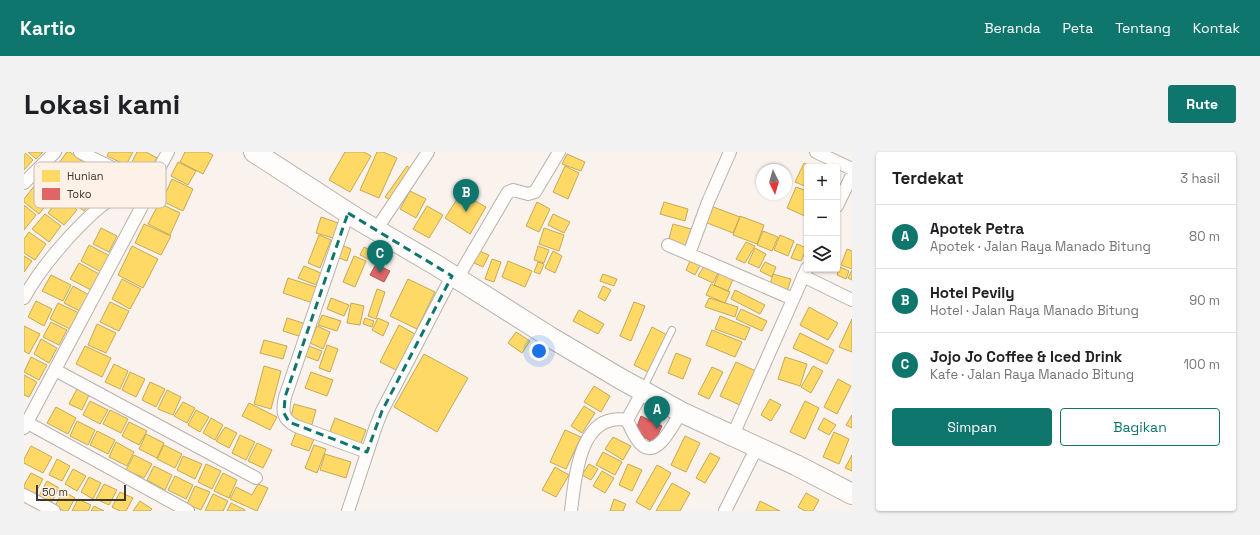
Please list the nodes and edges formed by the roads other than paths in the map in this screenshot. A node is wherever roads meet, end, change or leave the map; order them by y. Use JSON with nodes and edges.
{"nodes":[{"id":1,"x":55,"y":152,"type":"edge"},
{"id":2,"x":80,"y":152,"type":"edge"},
{"id":3,"x":168,"y":152,"type":"edge"},
{"id":4,"x":254,"y":152,"type":"edge"},
{"id":5,"x":428,"y":152,"type":"edge"},
{"id":6,"x":559,"y":152,"type":"edge"},
{"id":7,"x":730,"y":152,"type":"edge"},
{"id":8,"x":816,"y":152,"type":"edge"},
{"id":9,"x":45,"y":162,"type":"edge"},
{"id":10,"x":100,"y":162,"type":"edge"},
{"id":11,"x":163,"y":162,"type":"edge"},
{"id":12,"x":852,"y":169,"type":"edge"},
{"id":13,"x":34,"y":173,"type":"edge"},
{"id":14,"x":852,"y":175,"type":"edge"},
{"id":15,"x":24,"y":183,"type":"edge"},
{"id":16,"x":840,"y":200,"type":"edge"},
{"id":17,"x":100,"y":208,"type":"edge"},
{"id":18,"x":141,"y":208,"type":"edge"},
{"id":19,"x":348,"y":213,"type":"junction"},
{"id":20,"x":376,"y":230,"type":"junction"},
{"id":21,"x":668,"y":245,"type":"dead end"},
{"id":22,"x":689,"y":254,"type":"junction"},
{"id":23,"x":805,"y":272,"type":"edge"},
{"id":24,"x":455,"y":277,"type":"junction"},
{"id":25,"x":27,"y":285,"type":"edge"},
{"id":26,"x":24,"y":298,"type":"edge"},
{"id":27,"x":793,"y":299,"type":"junction"},
{"id":28,"x":852,"y":300,"type":"edge"},
{"id":29,"x":672,"y":330,"type":"dead end"},
{"id":30,"x":55,"y":370,"type":"junction"},
{"id":31,"x":643,"y":391,"type":"junction"},
{"id":32,"x":681,"y":412,"type":"junction"},
{"id":33,"x":627,"y":420,"type":"junction"},
{"id":34,"x":25,"y":424,"type":"edge"},
{"id":35,"x":733,"y":435,"type":"junction"},
{"id":36,"x":757,"y":447,"type":"junction"},
{"id":37,"x":367,"y":452,"type":"junction"},
{"id":38,"x":256,"y":478,"type":"dead end"},
{"id":39,"x":24,"y":494,"type":"edge"},
{"id":40,"x":852,"y":494,"type":"edge"},
{"id":41,"x":54,"y":511,"type":"edge"},
{"id":42,"x":188,"y":511,"type":"edge"},
{"id":43,"x":348,"y":511,"type":"edge"},
{"id":44,"x":571,"y":511,"type":"edge"},
{"id":45,"x":724,"y":511,"type":"edge"}],
"edges":[{"from":1,"to":9,"type":"street"},
{"from":2,"to":10,"type":"street"},
{"from":3,"to":11,"type":"street"},
{"from":4,"to":19,"type":"highway"},
{"from":5,"to":20,"type":"street"},
{"from":6,"to":24,"type":"street"},
{"from":7,"to":22,"type":"street"},
{"from":8,"to":12,"type":"street"},
{"from":13,"to":15,"type":"street"},
{"from":14,"to":16,"type":"street"},
{"from":17,"to":25,"type":"street"},
{"from":18,"to":30,"type":"street"},
{"from":19,"to":20,"type":"highway"},
{"from":19,"to":37,"type":"street"},
{"from":20,"to":24,"type":"highway"},
{"from":21,"to":22,"type":"street"},
{"from":22,"to":27,"type":"street"},
{"from":23,"to":27,"type":"street"},
{"from":23,"to":28,"type":"street"},
{"from":24,"to":31,"type":"highway"},
{"from":24,"to":37,"type":"street"},
{"from":25,"to":26,"type":"street"},
{"from":27,"to":35,"type":"street"},
{"from":29,"to":31,"type":"lane"},
{"from":30,"to":34,"type":"street"},
{"from":30,"to":38,"type":"street"},
{"from":31,"to":32,"type":"highway"},
{"from":31,"to":33,"type":"street"},
{"from":32,"to":33,"type":"street"},
{"from":32,"to":35,"type":"highway"},
{"from":33,"to":44,"type":"street"},
{"from":34,"to":42,"type":"street"},
{"from":35,"to":36,"type":"highway"},
{"from":36,"to":40,"type":"highway"},
{"from":36,"to":45,"type":"street"},
{"from":37,"to":43,"type":"street"},
{"from":39,"to":41,"type":"street"}]}
